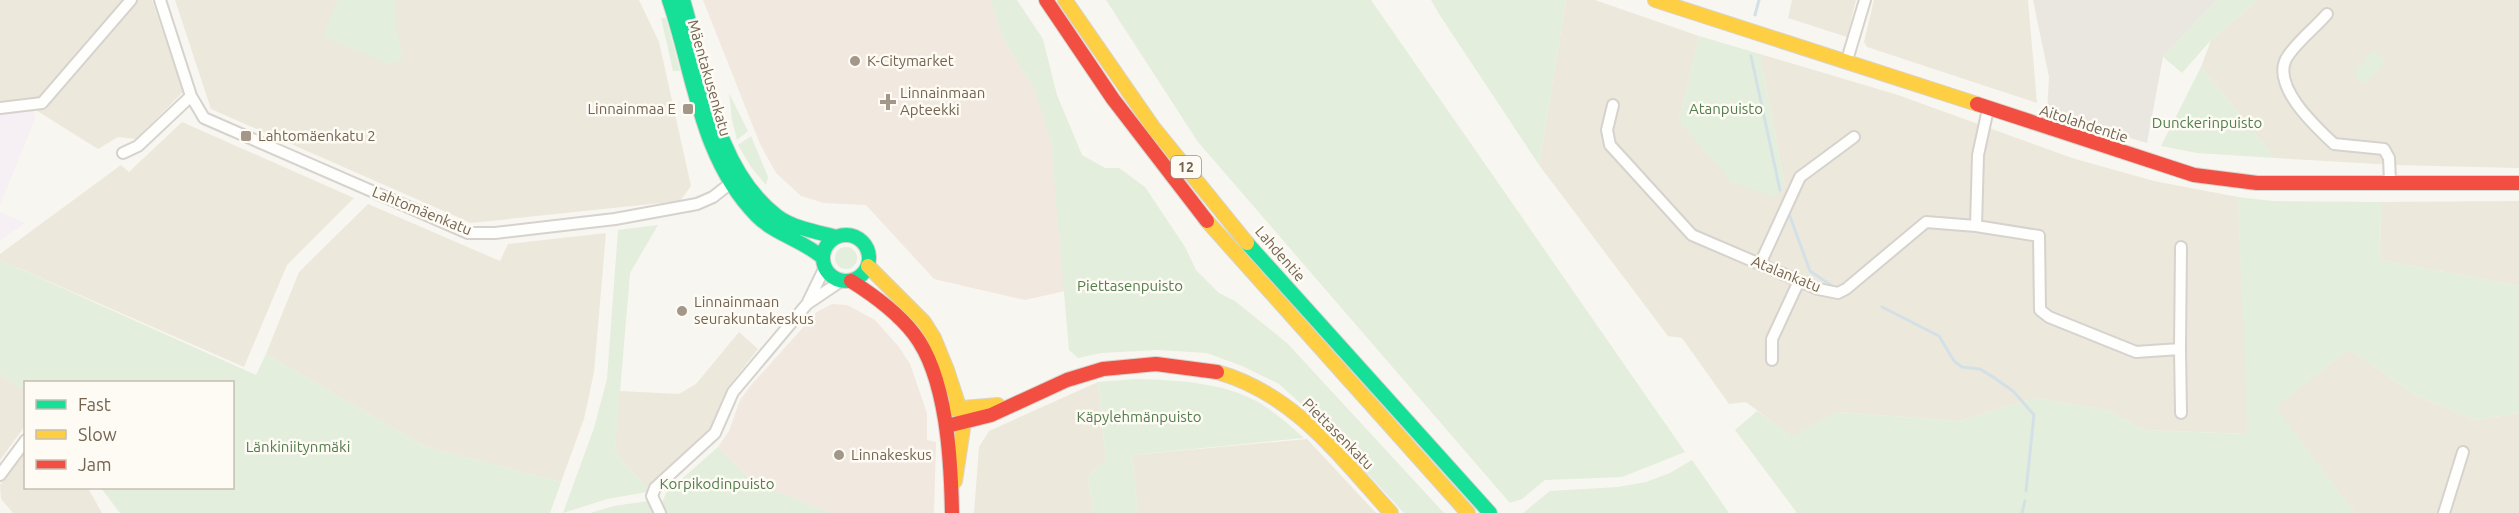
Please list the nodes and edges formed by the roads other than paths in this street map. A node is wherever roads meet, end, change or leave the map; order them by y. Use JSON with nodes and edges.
{"nodes":[{"id":1,"x":131,"y":0,"type":"edge"},
{"id":2,"x":160,"y":0,"type":"edge"},
{"id":3,"x":1046,"y":0,"type":"edge"},
{"id":4,"x":1065,"y":0,"type":"edge"},
{"id":5,"x":1655,"y":0,"type":"edge"},
{"id":6,"x":1864,"y":0,"type":"edge"},
{"id":7,"x":673,"y":1,"type":"edge"},
{"id":8,"x":1682,"y":4,"type":"edge"},
{"id":9,"x":2327,"y":14,"type":"dead end"},
{"id":10,"x":1847,"y":60,"type":"junction"},
{"id":11,"x":191,"y":96,"type":"junction"},
{"id":12,"x":1613,"y":105,"type":"dead end"},
{"id":13,"x":0,"y":108,"type":"edge"},
{"id":14,"x":1988,"y":109,"type":"junction"},
{"id":15,"x":1854,"y":137,"type":"dead end"},
{"id":16,"x":123,"y":153,"type":"dead end"},
{"id":17,"x":735,"y":180,"type":"junction"},
{"id":18,"x":2390,"y":181,"type":"junction"},
{"id":19,"x":2519,"y":183,"type":"edge"},
{"id":20,"x":1976,"y":226,"type":"junction"},
{"id":21,"x":837,"y":237,"type":"junction"},
{"id":22,"x":2181,"y":247,"type":"dead end"},
{"id":23,"x":824,"y":263,"type":"junction"},
{"id":24,"x":1760,"y":264,"type":"junction"},
{"id":25,"x":868,"y":266,"type":"junction"},
{"id":26,"x":846,"y":281,"type":"junction"},
{"id":27,"x":1800,"y":281,"type":"junction"},
{"id":28,"x":807,"y":304,"type":"junction"},
{"id":29,"x":2180,"y":349,"type":"junction"},
{"id":30,"x":1772,"y":360,"type":"dead end"},
{"id":31,"x":1013,"y":403,"type":"junction"},
{"id":32,"x":960,"y":407,"type":"junction"},
{"id":33,"x":945,"y":411,"type":"junction"},
{"id":34,"x":2181,"y":413,"type":"dead end"},
{"id":35,"x":964,"y":422,"type":"junction"},
{"id":36,"x":947,"y":426,"type":"junction"},
{"id":37,"x":24,"y":443,"type":"edge"},
{"id":38,"x":2463,"y":452,"type":"dead end"},
{"id":39,"x":0,"y":475,"type":"edge"},
{"id":40,"x":952,"y":492,"type":"junction"},
{"id":41,"x":660,"y":513,"type":"edge"},
{"id":42,"x":952,"y":513,"type":"edge"},
{"id":43,"x":1391,"y":513,"type":"edge"},
{"id":44,"x":1468,"y":513,"type":"edge"},
{"id":45,"x":1490,"y":513,"type":"edge"},
{"id":46,"x":2444,"y":513,"type":"edge"}],
"edges":[{"from":1,"to":13,"type":"street"},
{"from":2,"to":11,"type":"street","name":"Lahtomäenkatu"},
{"from":3,"to":44,"type":"main road","number":"12"},
{"from":4,"to":45,"type":"main road","name":"Lahdentie","number":"12"},
{"from":5,"to":8,"type":"main road","name":"Aitolahdentie"},
{"from":6,"to":10,"type":"street"},
{"from":7,"to":17,"type":"main road","name":"Mäentakusenkatu"},
{"from":8,"to":10,"type":"main road","name":"Aitolahdentie"},
{"from":9,"to":18,"type":"street"},
{"from":10,"to":14,"type":"main road","name":"Aitolahdentie"},
{"from":11,"to":16,"type":"street"},
{"from":11,"to":17,"type":"street","name":"Lahtomäenkatu"},
{"from":12,"to":24,"type":"street","name":"Atalankatu"},
{"from":14,"to":18,"type":"main road","name":"Aitolahdentie"},
{"from":14,"to":20,"type":"street"},
{"from":15,"to":24,"type":"street"},
{"from":17,"to":21,"type":"main road","name":"Mäentakusenkatu"},
{"from":17,"to":23,"type":"main road","name":"Mäentakusenkatu"},
{"from":18,"to":19,"type":"main road","name":"Aitolahdentie"},
{"from":20,"to":27,"type":"street","name":"Atalankatu"},
{"from":20,"to":29,"type":"street"},
{"from":21,"to":23,"type":"main road"},
{"from":21,"to":25,"type":"main road"},
{"from":22,"to":29,"type":"street"},
{"from":23,"to":26,"type":"main road"},
{"from":23,"to":28,"type":"street"},
{"from":24,"to":27,"type":"street","name":"Atalankatu"},
{"from":25,"to":26,"type":"main road"},
{"from":25,"to":32,"type":"main road"},
{"from":26,"to":28,"type":"street"},
{"from":26,"to":33,"type":"main road"},
{"from":27,"to":30,"type":"street"},
{"from":28,"to":41,"type":"street"},
{"from":29,"to":34,"type":"street"},
{"from":31,"to":32,"type":"main road","name":"Piettasenkatu"},
{"from":31,"to":35,"type":"main road","name":"Piettasenkatu"},
{"from":31,"to":43,"type":"main road","name":"Piettasenkatu"},
{"from":32,"to":33,"type":"main road","name":"Piettasenkatu"},
{"from":32,"to":35,"type":"main road"},
{"from":33,"to":36,"type":"main road"},
{"from":35,"to":36,"type":"main road","name":"Piettasenkatu"},
{"from":35,"to":40,"type":"main road"},
{"from":36,"to":40,"type":"main road"},
{"from":37,"to":39,"type":"street"},
{"from":38,"to":46,"type":"street"},
{"from":40,"to":42,"type":"main road"}]}
